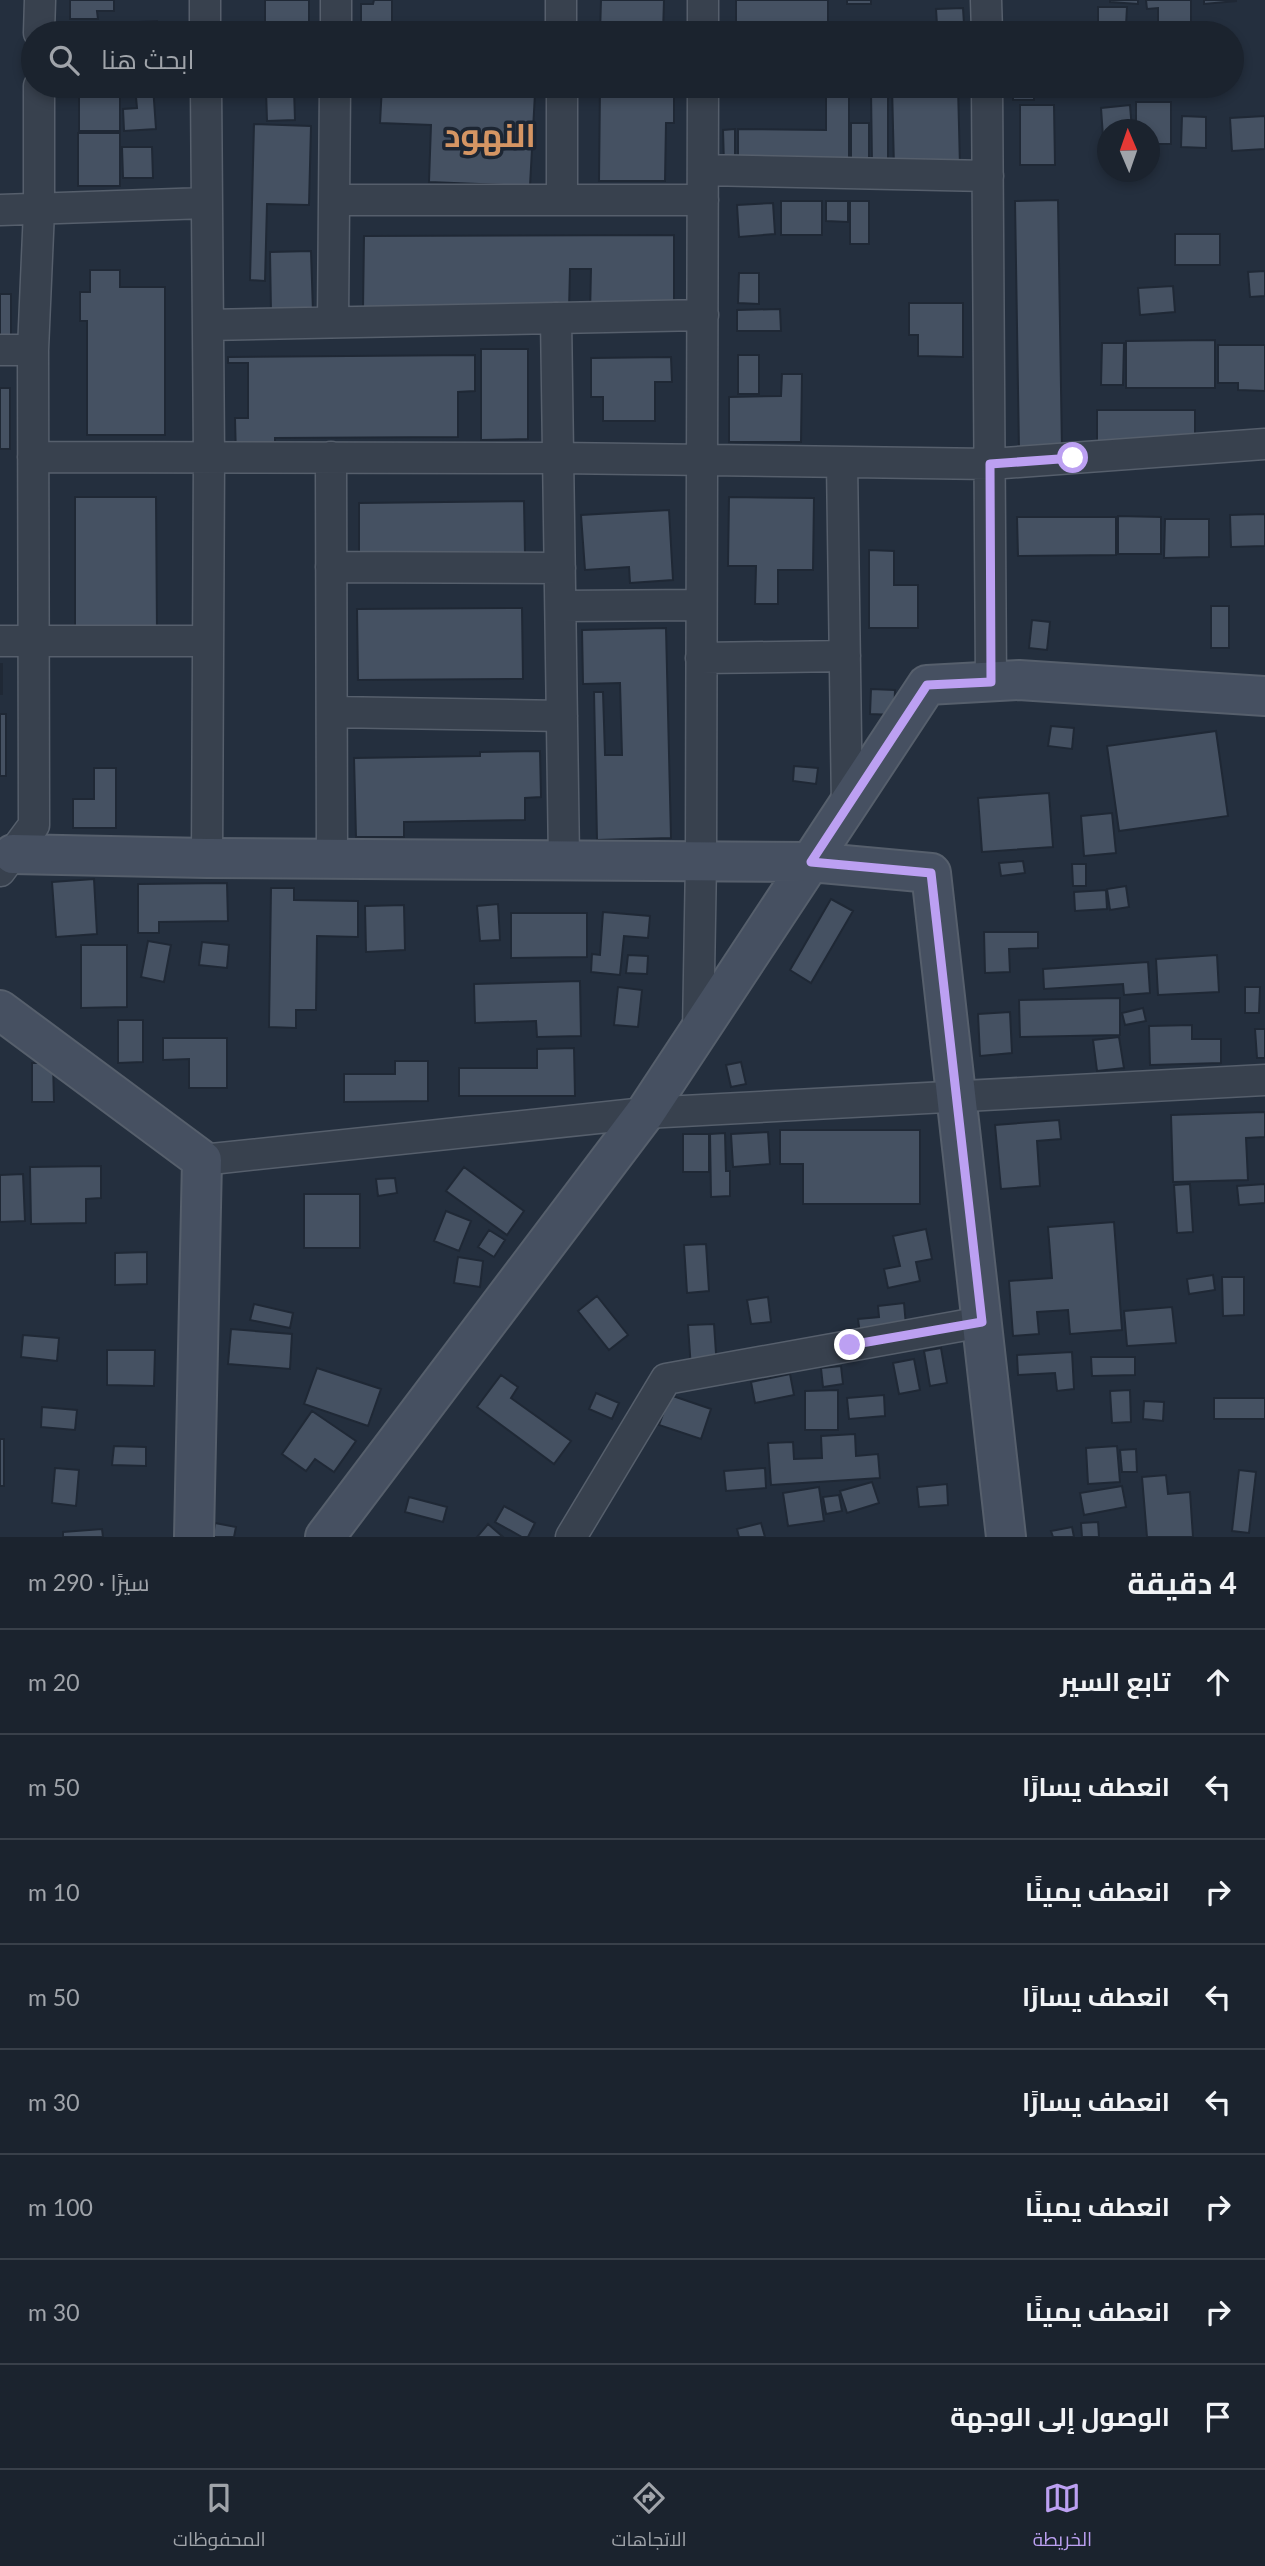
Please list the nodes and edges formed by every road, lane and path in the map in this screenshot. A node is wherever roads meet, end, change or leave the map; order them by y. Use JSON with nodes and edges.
{"nodes":[{"id":1,"x":40,"y":0,"type":"edge"},
{"id":2,"x":205,"y":0,"type":"edge"},
{"id":3,"x":336,"y":0,"type":"edge"},
{"id":4,"x":561,"y":0,"type":"edge"},
{"id":5,"x":703,"y":0,"type":"edge"},
{"id":6,"x":986,"y":0,"type":"edge"},
{"id":7,"x":39,"y":21,"type":"edge"},
{"id":8,"x":205,"y":21,"type":"edge"},
{"id":9,"x":336,"y":21,"type":"edge"},
{"id":10,"x":561,"y":21,"type":"edge"},
{"id":11,"x":703,"y":21,"type":"edge"},
{"id":12,"x":987,"y":21,"type":"edge"},
{"id":13,"x":39,"y":98,"type":"edge"},
{"id":14,"x":205,"y":98,"type":"edge"},
{"id":15,"x":335,"y":98,"type":"edge"},
{"id":16,"x":562,"y":98,"type":"edge"},
{"id":17,"x":703,"y":98,"type":"edge"},
{"id":18,"x":987,"y":98,"type":"edge"},
{"id":19,"x":703,"y":170,"type":"junction"},
{"id":20,"x":988,"y":176,"type":"junction"},
{"id":21,"x":334,"y":200,"type":"junction"},
{"id":22,"x":562,"y":200,"type":"junction"},
{"id":23,"x":703,"y":200,"type":"junction"},
{"id":24,"x":206,"y":204,"type":"junction"},
{"id":25,"x":0,"y":210,"type":"edge"},
{"id":26,"x":39,"y":210,"type":"junction"},
{"id":27,"x":703,"y":315,"type":"junction"},
{"id":28,"x":556,"y":318,"type":"junction"},
{"id":29,"x":333,"y":322,"type":"junction"},
{"id":30,"x":208,"y":325,"type":"junction"},
{"id":31,"x":0,"y":350,"type":"edge"},
{"id":32,"x":33,"y":350,"type":"junction"},
{"id":33,"x":1265,"y":444,"type":"edge"},
{"id":34,"x":33,"y":457,"type":"junction"},
{"id":35,"x":209,"y":457,"type":"junction"},
{"id":36,"x":331,"y":457,"type":"junction"},
{"id":37,"x":558,"y":458,"type":"junction"},
{"id":38,"x":702,"y":460,"type":"junction"},
{"id":39,"x":842,"y":462,"type":"junction"},
{"id":40,"x":990,"y":464,"type":"junction"},
{"id":41,"x":331,"y":567,"type":"junction"},
{"id":42,"x":560,"y":568,"type":"junction"},
{"id":43,"x":701,"y":605,"type":"junction"},
{"id":44,"x":561,"y":606,"type":"junction"},
{"id":45,"x":0,"y":641,"type":"edge"},
{"id":46,"x":208,"y":641,"type":"junction"},
{"id":47,"x":34,"y":643,"type":"junction"},
{"id":48,"x":845,"y":656,"type":"junction"},
{"id":49,"x":701,"y":658,"type":"junction"},
{"id":50,"x":991,"y":682,"type":"junction"},
{"id":51,"x":1265,"y":696,"type":"edge"},
{"id":52,"x":332,"y":712,"type":"junction"},
{"id":53,"x":562,"y":716,"type":"junction"},
{"id":54,"x":847,"y":808,"type":"junction"},
{"id":55,"x":207,"y":858,"type":"junction"},
{"id":56,"x":332,"y":859,"type":"junction"},
{"id":57,"x":564,"y":860,"type":"junction"},
{"id":58,"x":701,"y":861,"type":"junction"},
{"id":59,"x":6,"y":862,"type":"edge"},
{"id":60,"x":811,"y":862,"type":"junction"},
{"id":61,"x":0,"y":1010,"type":"edge"},
{"id":62,"x":698,"y":1033,"type":"junction"},
{"id":63,"x":1265,"y":1080,"type":"edge"},
{"id":64,"x":957,"y":1097,"type":"junction"},
{"id":65,"x":645,"y":1113,"type":"junction"},
{"id":66,"x":202,"y":1160,"type":"junction"},
{"id":67,"x":982,"y":1322,"type":"junction"},
{"id":68,"x":194,"y":1537,"type":"edge"},
{"id":69,"x":325,"y":1537,"type":"edge"},
{"id":70,"x":571,"y":1537,"type":"edge"},
{"id":71,"x":1006,"y":1537,"type":"edge"}],
"edges":[{"from":1,"to":7,"type":"street"},
{"from":2,"to":8,"type":"street"},
{"from":3,"to":9,"type":"street"},
{"from":4,"to":10,"type":"street"},
{"from":5,"to":11,"type":"street"},
{"from":6,"to":12,"type":"street"},
{"from":13,"to":26,"type":"street"},
{"from":14,"to":24,"type":"street"},
{"from":15,"to":21,"type":"street"},
{"from":16,"to":22,"type":"street"},
{"from":17,"to":19,"type":"street"},
{"from":18,"to":20,"type":"street"},
{"from":19,"to":20,"type":"street"},
{"from":19,"to":23,"type":"street"},
{"from":20,"to":40,"type":"street"},
{"from":21,"to":22,"type":"street"},
{"from":21,"to":29,"type":"street"},
{"from":22,"to":23,"type":"street"},
{"from":23,"to":27,"type":"street"},
{"from":24,"to":26,"type":"street"},
{"from":24,"to":30,"type":"street"},
{"from":25,"to":26,"type":"street"},
{"from":26,"to":32,"type":"street"},
{"from":27,"to":28,"type":"street"},
{"from":27,"to":38,"type":"street"},
{"from":28,"to":29,"type":"street"},
{"from":28,"to":37,"type":"street"},
{"from":29,"to":30,"type":"street"},
{"from":30,"to":35,"type":"street"},
{"from":31,"to":32,"type":"street"},
{"from":32,"to":34,"type":"street"},
{"from":33,"to":40,"type":"street"},
{"from":34,"to":35,"type":"street"},
{"from":34,"to":47,"type":"street"},
{"from":35,"to":36,"type":"street"},
{"from":35,"to":46,"type":"street"},
{"from":36,"to":37,"type":"street"},
{"from":36,"to":41,"type":"street"},
{"from":37,"to":38,"type":"street"},
{"from":37,"to":42,"type":"street"},
{"from":38,"to":39,"type":"street"},
{"from":38,"to":43,"type":"street"},
{"from":39,"to":40,"type":"street"},
{"from":39,"to":48,"type":"street"},
{"from":40,"to":50,"type":"street"},
{"from":41,"to":42,"type":"street"},
{"from":41,"to":52,"type":"street"},
{"from":42,"to":44,"type":"street"},
{"from":43,"to":44,"type":"street"},
{"from":43,"to":49,"type":"street"},
{"from":44,"to":53,"type":"street"},
{"from":45,"to":47,"type":"street"},
{"from":46,"to":47,"type":"street"},
{"from":46,"to":55,"type":"street"},
{"from":47,"to":59,"type":"street"},
{"from":48,"to":49,"type":"street"},
{"from":48,"to":54,"type":"street"},
{"from":49,"to":58,"type":"street"},
{"from":50,"to":51,"type":"street"},
{"from":50,"to":54,"type":"street"},
{"from":52,"to":53,"type":"street"},
{"from":52,"to":56,"type":"street"},
{"from":53,"to":57,"type":"street"},
{"from":54,"to":60,"type":"street"},
{"from":55,"to":56,"type":"street"},
{"from":55,"to":59,"type":"street"},
{"from":56,"to":57,"type":"street"},
{"from":57,"to":58,"type":"street"},
{"from":58,"to":60,"type":"street"},
{"from":58,"to":62,"type":"street"},
{"from":60,"to":62,"type":"street"},
{"from":60,"to":64,"type":"street"},
{"from":61,"to":66,"type":"street"},
{"from":62,"to":65,"type":"street"},
{"from":63,"to":64,"type":"street"},
{"from":64,"to":65,"type":"street"},
{"from":64,"to":67,"type":"street"},
{"from":65,"to":66,"type":"street"},
{"from":65,"to":69,"type":"street"},
{"from":66,"to":68,"type":"street"},
{"from":67,"to":70,"type":"street"},
{"from":67,"to":71,"type":"street"}]}
